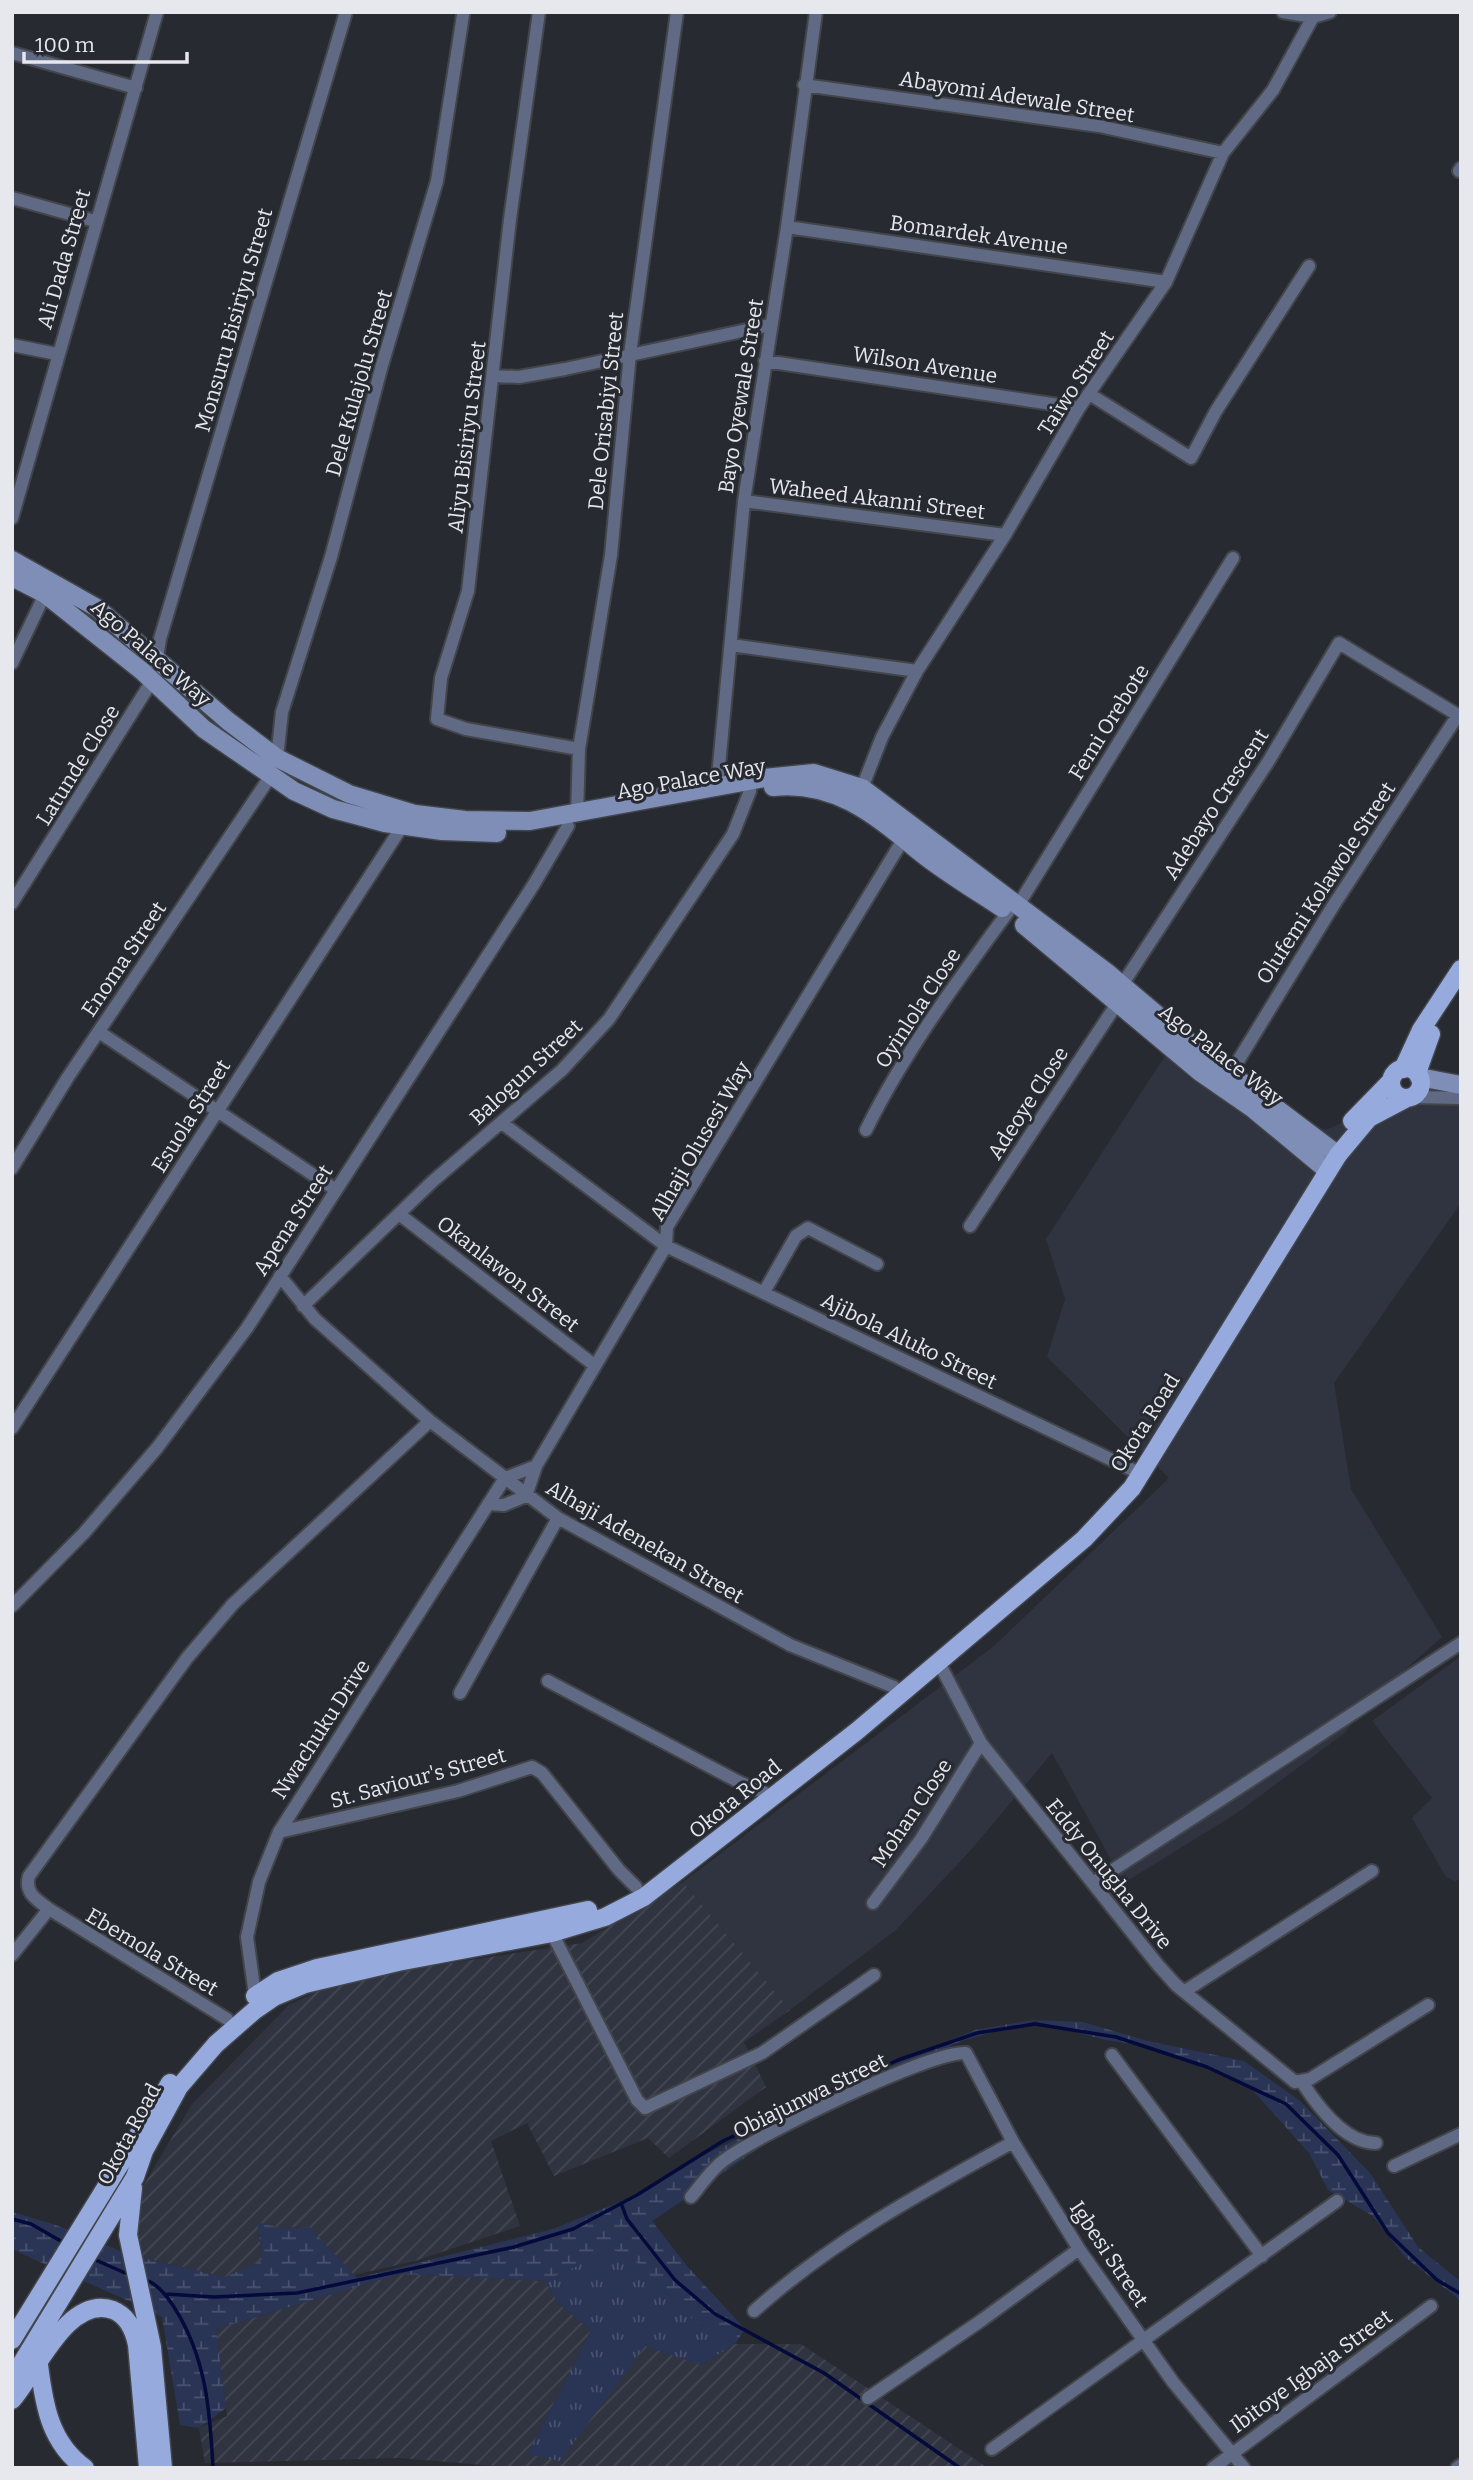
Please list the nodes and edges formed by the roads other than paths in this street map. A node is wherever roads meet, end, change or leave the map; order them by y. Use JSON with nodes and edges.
{"nodes":[{"id":1,"x":157,"y":12,"type":"edge"},
{"id":2,"x":346,"y":12,"type":"edge"},
{"id":3,"x":539,"y":12,"type":"edge"},
{"id":4,"x":677,"y":12,"type":"edge"},
{"id":5,"x":816,"y":12,"type":"edge"},
{"id":6,"x":1283,"y":12,"type":"edge"},
{"id":7,"x":1330,"y":12,"type":"edge"},
{"id":8,"x":463,"y":15,"type":"dead end"},
{"id":9,"x":1312,"y":17,"type":"junction"},
{"id":10,"x":12,"y":52,"type":"edge"},
{"id":11,"x":804,"y":85,"type":"junction"},
{"id":12,"x":135,"y":88,"type":"junction"},
{"id":13,"x":1223,"y":153,"type":"junction"},
{"id":14,"x":12,"y":198,"type":"edge"},
{"id":15,"x":95,"y":221,"type":"junction"},
{"id":16,"x":787,"y":227,"type":"junction"},
{"id":17,"x":1309,"y":265,"type":"dead end"},
{"id":18,"x":1166,"y":282,"type":"junction"},
{"id":19,"x":770,"y":325,"type":"junction"},
{"id":20,"x":12,"y":345,"type":"edge"},
{"id":21,"x":57,"y":354,"type":"junction"},
{"id":22,"x":630,"y":354,"type":"junction"},
{"id":23,"x":765,"y":361,"type":"junction"},
{"id":24,"x":493,"y":376,"type":"junction"},
{"id":25,"x":1091,"y":395,"type":"junction"},
{"id":26,"x":1079,"y":408,"type":"junction"},
{"id":27,"x":744,"y":501,"type":"junction"},
{"id":28,"x":12,"y":518,"type":"edge"},
{"id":29,"x":1005,"y":535,"type":"junction"},
{"id":30,"x":1233,"y":558,"type":"dead end"},
{"id":31,"x":12,"y":560,"type":"edge"},
{"id":32,"x":12,"y":577,"type":"edge"},
{"id":33,"x":45,"y":594,"type":"junction"},
{"id":34,"x":97,"y":608,"type":"junction"},
{"id":35,"x":113,"y":620,"type":"junction"},
{"id":36,"x":79,"y":621,"type":"junction"},
{"id":37,"x":94,"y":632,"type":"junction"},
{"id":38,"x":731,"y":645,"type":"junction"},
{"id":39,"x":158,"y":658,"type":"junction"},
{"id":40,"x":12,"y":663,"type":"edge"},
{"id":41,"x":917,"y":671,"type":"junction"},
{"id":42,"x":152,"y":681,"type":"junction"},
{"id":43,"x":1459,"y":716,"type":"edge"},
{"id":44,"x":579,"y":748,"type":"junction"},
{"id":45,"x":274,"y":766,"type":"junction"},
{"id":46,"x":717,"y":787,"type":"junction"},
{"id":47,"x":862,"y":788,"type":"junction"},
{"id":48,"x":750,"y":791,"type":"junction"},
{"id":49,"x":573,"y":820,"type":"junction"},
{"id":50,"x":403,"y":825,"type":"junction"},
{"id":51,"x":904,"y":838,"type":"junction"},
{"id":52,"x":12,"y":903,"type":"edge"},
{"id":53,"x":1012,"y":909,"type":"junction"},
{"id":54,"x":1461,"y":969,"type":"edge"},
{"id":55,"x":1461,"y":985,"type":"edge"},
{"id":56,"x":1123,"y":992,"type":"junction"},
{"id":57,"x":99,"y":1032,"type":"junction"},
{"id":58,"x":1230,"y":1074,"type":"junction"},
{"id":59,"x":1408,"y":1075,"type":"junction"},
{"id":60,"x":1461,"y":1085,"type":"edge"},
{"id":61,"x":1408,"y":1098,"type":"junction"},
{"id":62,"x":1461,"y":1098,"type":"edge"},
{"id":63,"x":216,"y":1109,"type":"junction"},
{"id":64,"x":502,"y":1123,"type":"junction"},
{"id":65,"x":866,"y":1130,"type":"dead end"},
{"id":66,"x":1329,"y":1160,"type":"junction"},
{"id":67,"x":13,"y":1166,"type":"edge"},
{"id":68,"x":336,"y":1190,"type":"junction"},
{"id":69,"x":399,"y":1214,"type":"junction"},
{"id":70,"x":970,"y":1226,"type":"dead end"},
{"id":71,"x":666,"y":1246,"type":"junction"},
{"id":72,"x":877,"y":1264,"type":"dead end"},
{"id":73,"x":280,"y":1276,"type":"junction"},
{"id":74,"x":764,"y":1292,"type":"junction"},
{"id":75,"x":303,"y":1306,"type":"junction"},
{"id":76,"x":594,"y":1365,"type":"junction"},
{"id":77,"x":430,"y":1421,"type":"junction"},
{"id":78,"x":12,"y":1428,"type":"edge"},
{"id":79,"x":536,"y":1466,"type":"junction"},
{"id":80,"x":1135,"y":1471,"type":"junction"},
{"id":81,"x":505,"y":1478,"type":"junction"},
{"id":82,"x":526,"y":1496,"type":"junction"},
{"id":83,"x":488,"y":1504,"type":"junction"},
{"id":84,"x":558,"y":1518,"type":"junction"},
{"id":85,"x":12,"y":1606,"type":"edge"},
{"id":86,"x":1461,"y":1643,"type":"edge"},
{"id":87,"x":939,"y":1663,"type":"junction"},
{"id":88,"x":548,"y":1681,"type":"dead end"},
{"id":89,"x":894,"y":1686,"type":"junction"},
{"id":90,"x":460,"y":1693,"type":"dead end"},
{"id":91,"x":981,"y":1743,"type":"junction"},
{"id":92,"x":769,"y":1794,"type":"junction"},
{"id":93,"x":279,"y":1832,"type":"junction"},
{"id":94,"x":1371,"y":1871,"type":"dead end"},
{"id":95,"x":1093,"y":1884,"type":"junction"},
{"id":96,"x":636,"y":1887,"type":"junction"},
{"id":97,"x":873,"y":1903,"type":"dead end"},
{"id":98,"x":53,"y":1913,"type":"junction"},
{"id":99,"x":552,"y":1933,"type":"junction"},
{"id":100,"x":477,"y":1941,"type":"junction"},
{"id":101,"x":12,"y":1955,"type":"edge"},
{"id":102,"x":874,"y":1975,"type":"dead end"},
{"id":103,"x":1185,"y":1992,"type":"junction"},
{"id":104,"x":255,"y":1995,"type":"junction"},
{"id":105,"x":1428,"y":2005,"type":"dead end"},
{"id":106,"x":228,"y":2019,"type":"junction"},
{"id":107,"x":961,"y":2052,"type":"joint"},
{"id":108,"x":1112,"y":2055,"type":"dead end"},
{"id":109,"x":1302,"y":2082,"type":"junction"},
{"id":110,"x":154,"y":2116,"type":"junction"},
{"id":111,"x":1461,"y":2134,"type":"edge"},
{"id":112,"x":1013,"y":2142,"type":"junction"},
{"id":113,"x":1376,"y":2143,"type":"dead end"},
{"id":114,"x":1394,"y":2166,"type":"dead end"},
{"id":115,"x":135,"y":2178,"type":"junction"},
{"id":116,"x":691,"y":2197,"type":"dead end"},
{"id":117,"x":1336,"y":2201,"type":"dead end"},
{"id":118,"x":1079,"y":2249,"type":"junction"},
{"id":119,"x":1262,"y":2256,"type":"junction"},
{"id":120,"x":1431,"y":2306,"type":"dead end"},
{"id":121,"x":754,"y":2311,"type":"dead end"},
{"id":122,"x":1144,"y":2338,"type":"junction"},
{"id":123,"x":12,"y":2340,"type":"edge"},
{"id":124,"x":39,"y":2365,"type":"junction"},
{"id":125,"x":12,"y":2379,"type":"edge"},
{"id":126,"x":868,"y":2398,"type":"dead end"},
{"id":127,"x":12,"y":2400,"type":"edge"},
{"id":128,"x":992,"y":2449,"type":"dead end"},
{"id":129,"x":1232,"y":2453,"type":"junction"},
{"id":130,"x":85,"y":2468,"type":"edge"},
{"id":131,"x":148,"y":2468,"type":"edge"},
{"id":132,"x":163,"y":2468,"type":"edge"},
{"id":133,"x":1213,"y":2468,"type":"edge"},
{"id":134,"x":1244,"y":2468,"type":"edge"}],
"edges":[{"from":1,"to":12,"type":"street","name":"Ali Dada Street"},
{"from":2,"to":39,"type":"street","name":"Monsuru Bisiriyu Street"},
{"from":3,"to":24,"type":"street","name":"Aliyu Bisiriyu Street"},
{"from":4,"to":22,"type":"street","name":"Dele Orisabiyi Street"},
{"from":5,"to":11,"type":"street","name":"Bayo Oyewale Street"},
{"from":6,"to":9,"type":"street"},
{"from":7,"to":9,"type":"street"},
{"from":8,"to":45,"type":"street","name":"Dele Kulajolu Street"},
{"from":9,"to":13,"type":"street","name":"Taiwo Street"},
{"from":10,"to":12,"type":"street"},
{"from":11,"to":13,"type":"street","name":"Abayomi Adewale Street"},
{"from":11,"to":16,"type":"street","name":"Bayo Oyewale Street"},
{"from":12,"to":15,"type":"street","name":"Ali Dada Street"},
{"from":13,"to":18,"type":"street","name":"Taiwo Street"},
{"from":14,"to":15,"type":"street"},
{"from":15,"to":21,"type":"street","name":"Ali Dada Street"},
{"from":16,"to":18,"type":"street","name":"Bomardek Avenue"},
{"from":16,"to":19,"type":"street","name":"Bayo Oyewale Street"},
{"from":17,"to":25,"type":"street"},
{"from":18,"to":25,"type":"street","name":"Taiwo Street"},
{"from":19,"to":22,"type":"street"},
{"from":19,"to":23,"type":"street","name":"Bayo Oyewale Street"},
{"from":20,"to":21,"type":"street"},
{"from":21,"to":28,"type":"street","name":"Ali Dada Street"},
{"from":22,"to":24,"type":"street"},
{"from":22,"to":44,"type":"street","name":"Dele Orisabiyi Street"},
{"from":23,"to":26,"type":"street","name":"Wilson Avenue"},
{"from":23,"to":27,"type":"street","name":"Bayo Oyewale Street"},
{"from":24,"to":44,"type":"street","name":"Aliyu Bisiriyu Street"},
{"from":25,"to":26,"type":"street","name":"Taiwo Street"},
{"from":26,"to":29,"type":"street","name":"Taiwo Street"},
{"from":27,"to":29,"type":"street","name":"Waheed Akanni Street"},
{"from":27,"to":38,"type":"street","name":"Bayo Oyewale Street"},
{"from":29,"to":41,"type":"street","name":"Taiwo Street"},
{"from":30,"to":53,"type":"street","name":"Femi Orebote"},
{"from":31,"to":34,"type":"main road","name":"Ago Palace Way"},
{"from":32,"to":33,"type":"main road","name":"Ago Palace Way"},
{"from":33,"to":36,"type":"main road","name":"Ago Palace Way"},
{"from":33,"to":40,"type":"street"},
{"from":34,"to":35,"type":"main road","name":"Ago Palace Way"},
{"from":34,"to":36,"type":"main road"},
{"from":35,"to":37,"type":"main road"},
{"from":35,"to":39,"type":"main road","name":"Ago Palace Way"},
{"from":36,"to":37,"type":"main road","name":"Ago Palace Way"},
{"from":37,"to":42,"type":"main road","name":"Ago Palace Way"},
{"from":38,"to":41,"type":"street"},
{"from":38,"to":46,"type":"street","name":"Bayo Oyewale Street"},
{"from":39,"to":45,"type":"main road","name":"Ago Palace Way"},
{"from":41,"to":47,"type":"street","name":"Taiwo Street"},
{"from":42,"to":45,"type":"main road","name":"Ago Palace Way"},
{"from":42,"to":52,"type":"street","name":"Latunde Close"},
{"from":43,"to":56,"type":"street","name":"Adebayo Crescent"},
{"from":43,"to":58,"type":"street","name":"Olufemi Kolawole Street"},
{"from":44,"to":49,"type":"street","name":"Dele Orisabiyi Street"},
{"from":45,"to":49,"type":"main road","name":"Ago Palace Way"},
{"from":45,"to":50,"type":"main road","name":"Ago Palace Way"},
{"from":45,"to":57,"type":"street","name":"Enoma Street"},
{"from":46,"to":47,"type":"main road","name":"Ago Palace Way"},
{"from":46,"to":49,"type":"main road","name":"Ago Palace Way"},
{"from":47,"to":53,"type":"main road","name":"Ago Palace Way"},
{"from":48,"to":49,"type":"main road","name":"Ago Palace Way"},
{"from":48,"to":51,"type":"main road","name":"Ago Palace Way"},
{"from":48,"to":64,"type":"street","name":"Balogun Street"},
{"from":49,"to":50,"type":"main road","name":"Ago Palace Way"},
{"from":49,"to":68,"type":"street","name":"Apena Street"},
{"from":50,"to":63,"type":"street","name":"Esuola Street"},
{"from":51,"to":53,"type":"main road","name":"Ago Palace Way"},
{"from":51,"to":71,"type":"street","name":"Alhaji Olusesi Way"},
{"from":53,"to":56,"type":"main road","name":"Ago Palace Way"},
{"from":53,"to":65,"type":"street","name":"Oyinlola Close"},
{"from":54,"to":59,"type":"main road"},
{"from":55,"to":59,"type":"main road","name":"Okota Road"},
{"from":56,"to":58,"type":"main road","name":"Ago Palace Way"},
{"from":56,"to":66,"type":"main road","name":"Ago Palace Way"},
{"from":56,"to":70,"type":"street","name":"Adeoye Close"},
{"from":57,"to":63,"type":"street"},
{"from":57,"to":67,"type":"street","name":"Enoma Street"},
{"from":58,"to":66,"type":"main road","name":"Ago Palace Way"},
{"from":59,"to":60,"type":"main road"},
{"from":59,"to":61,"type":"main road"},
{"from":59,"to":61,"type":"main road"},
{"from":59,"to":66,"type":"main road","name":"Okota Road"},
{"from":61,"to":62,"type":"street"},
{"from":61,"to":66,"type":"main road","name":"Okota Road"},
{"from":63,"to":68,"type":"street"},
{"from":63,"to":78,"type":"street","name":"Esuola Street"},
{"from":64,"to":69,"type":"street","name":"Balogun Street"},
{"from":64,"to":71,"type":"street","name":"Ajibola Aluko Street"},
{"from":66,"to":80,"type":"main road","name":"Okota Road"},
{"from":66,"to":87,"type":"main road","name":"Okota Road"},
{"from":68,"to":73,"type":"street","name":"Apena Street"},
{"from":69,"to":75,"type":"street","name":"Balogun Street"},
{"from":69,"to":76,"type":"street","name":"Okanlawon Street"},
{"from":71,"to":74,"type":"street","name":"Ajibola Aluko Street"},
{"from":71,"to":76,"type":"street","name":"Alhaji Olusesi Way"},
{"from":72,"to":74,"type":"street"},
{"from":73,"to":75,"type":"street","name":"Alhaji Adenekan Street"},
{"from":73,"to":85,"type":"street","name":"Apena Street"},
{"from":74,"to":80,"type":"street","name":"Ajibola Aluko Street"},
{"from":75,"to":77,"type":"street","name":"Alhaji Adenekan Street"},
{"from":76,"to":79,"type":"street","name":"Alhaji Olusesi Way"},
{"from":77,"to":81,"type":"street","name":"Alhaji Adenekan Street"},
{"from":77,"to":98,"type":"street","name":"Ebemola Street"},
{"from":79,"to":81,"type":"street"},
{"from":79,"to":82,"type":"street","name":"Alhaji Olusesi Way"},
{"from":80,"to":89,"type":"main road","name":"Okota Road"},
{"from":81,"to":82,"type":"street","name":"Alhaji Adenekan Street"},
{"from":81,"to":83,"type":"street","name":"Nwachuku Drive"},
{"from":82,"to":83,"type":"street"},
{"from":82,"to":84,"type":"street","name":"Alhaji Adenekan Street"},
{"from":83,"to":93,"type":"street","name":"Nwachuku Drive"},
{"from":84,"to":89,"type":"street","name":"Alhaji Adenekan Street"},
{"from":84,"to":90,"type":"street"},
{"from":86,"to":95,"type":"street"},
{"from":87,"to":91,"type":"street","name":"Eddy Onugha Drive"},
{"from":87,"to":92,"type":"main road","name":"Okota Road"},
{"from":88,"to":92,"type":"street"},
{"from":89,"to":92,"type":"main road","name":"Okota Road"},
{"from":91,"to":95,"type":"street","name":"Eddy Onugha Drive"},
{"from":91,"to":97,"type":"street","name":"Mohan Close"},
{"from":92,"to":96,"type":"main road","name":"Okota Road"},
{"from":92,"to":99,"type":"main road","name":"Okota Road"},
{"from":93,"to":96,"type":"street","name":"St. Saviour's Street"},
{"from":93,"to":104,"type":"street","name":"Nwachuku Drive"},
{"from":94,"to":103,"type":"street"},
{"from":95,"to":103,"type":"street","name":"Eddy Onugha Drive"},
{"from":96,"to":100,"type":"main road","name":"Okota Road"},
{"from":98,"to":101,"type":"street"},
{"from":98,"to":106,"type":"street","name":"Ebemola Street"},
{"from":99,"to":100,"type":"main road","name":"Okota Road"},
{"from":99,"to":102,"type":"street"},
{"from":100,"to":104,"type":"main road","name":"Okota Road"},
{"from":100,"to":110,"type":"main road","name":"Okota Road"},
{"from":103,"to":109,"type":"street","name":"Eddy Onugha Drive"},
{"from":104,"to":106,"type":"main road","name":"Okota Road"},
{"from":105,"to":109,"type":"street"},
{"from":106,"to":110,"type":"main road","name":"Okota Road"},
{"from":107,"to":112,"type":"street","name":"Igbesi Street"},
{"from":107,"to":116,"type":"street","name":"Obiajunwa Street"},
{"from":108,"to":119,"type":"street"},
{"from":109,"to":113,"type":"street"},
{"from":110,"to":115,"type":"main road","name":"Okota Road"},
{"from":110,"to":123,"type":"main road","name":"Okota Road"},
{"from":111,"to":114,"type":"street"},
{"from":112,"to":118,"type":"street","name":"Igbesi Street"},
{"from":112,"to":121,"type":"street"},
{"from":115,"to":125,"type":"main road","name":"Okota Road"},
{"from":115,"to":132,"type":"main road"},
{"from":117,"to":119,"type":"street"},
{"from":118,"to":122,"type":"street","name":"Igbesi Street"},
{"from":118,"to":126,"type":"street"},
{"from":119,"to":122,"type":"street"},
{"from":120,"to":129,"type":"street","name":"Ibitoye Igbaja Street"},
{"from":122,"to":128,"type":"street"},
{"from":122,"to":129,"type":"street","name":"Igbesi Street"},
{"from":124,"to":127,"type":"main road"},
{"from":124,"to":130,"type":"main road"},
{"from":124,"to":131,"type":"main road"},
{"from":129,"to":133,"type":"street","name":"Ibitoye Igbaja Street"},
{"from":129,"to":134,"type":"street","name":"Igbesi Street"}]}
